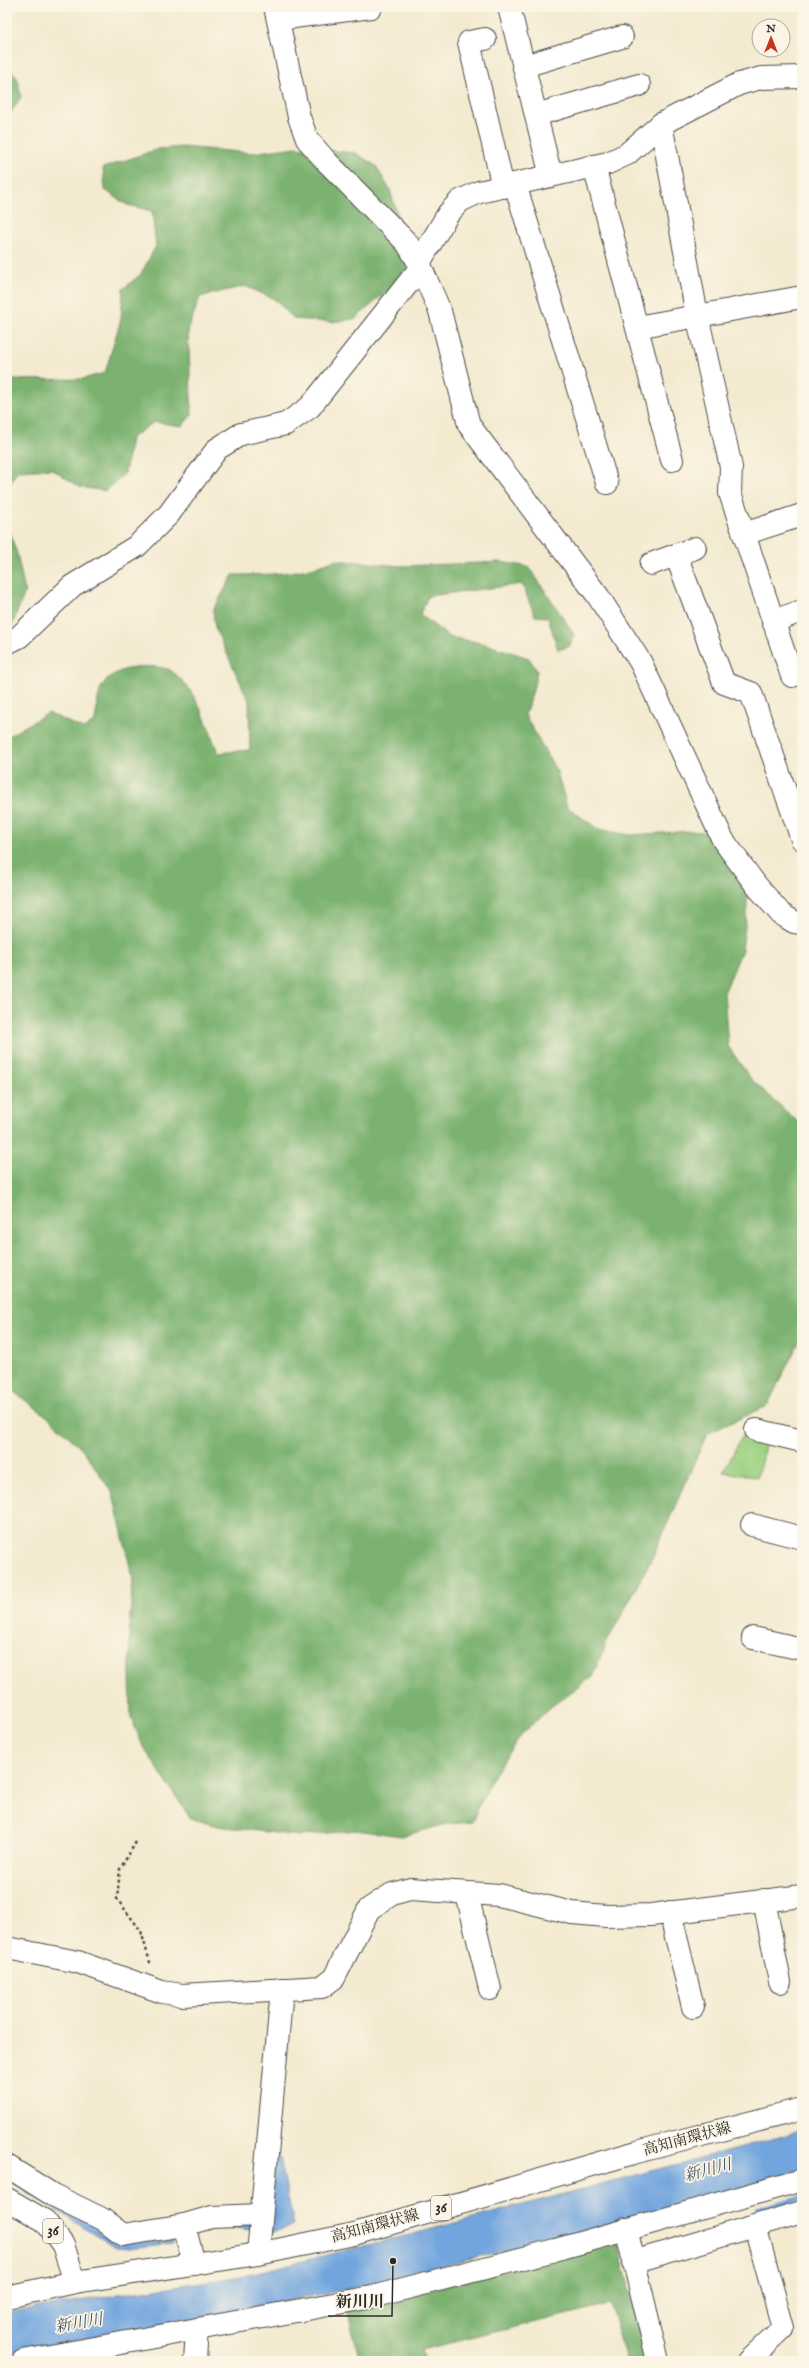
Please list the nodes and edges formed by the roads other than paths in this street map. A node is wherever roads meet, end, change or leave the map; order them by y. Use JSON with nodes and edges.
{"nodes":[{"id":1,"x":371,"y":7,"type":"edge"},
{"id":2,"x":514,"y":8,"type":"edge"},
{"id":3,"x":277,"y":13,"type":"edge"},
{"id":4,"x":622,"y":37,"type":"dead end"},
{"id":5,"x":485,"y":39,"type":"dead end"},
{"id":6,"x":524,"y":66,"type":"junction"},
{"id":7,"x":802,"y":77,"type":"edge"},
{"id":8,"x":639,"y":85,"type":"dead end"},
{"id":9,"x":536,"y":115,"type":"junction"},
{"id":10,"x":661,"y":124,"type":"junction"},
{"id":11,"x":594,"y":166,"type":"junction"},
{"id":12,"x":551,"y":176,"type":"junction"},
{"id":13,"x":509,"y":185,"type":"junction"},
{"id":14,"x":420,"y":265,"type":"junction"},
{"id":15,"x":802,"y":297,"type":"edge"},
{"id":16,"x":697,"y":315,"type":"junction"},
{"id":17,"x":637,"y":327,"type":"junction"},
{"id":18,"x":672,"y":460,"type":"dead end"},
{"id":19,"x":607,"y":483,"type":"dead end"},
{"id":20,"x":802,"y":515,"type":"edge"},
{"id":21,"x":744,"y":534,"type":"junction"},
{"id":22,"x":651,"y":564,"type":"dead end"},
{"id":23,"x":802,"y":611,"type":"edge"},
{"id":24,"x":773,"y":621,"type":"junction"},
{"id":25,"x":7,"y":643,"type":"edge"},
{"id":26,"x":802,"y":672,"type":"edge"},
{"id":27,"x":802,"y":839,"type":"edge"},
{"id":28,"x":802,"y":923,"type":"edge"},
{"id":29,"x":756,"y":1430,"type":"dead end"},
{"id":30,"x":802,"y":1441,"type":"edge"},
{"id":31,"x":752,"y":1525,"type":"dead end"},
{"id":32,"x":802,"y":1538,"type":"edge"},
{"id":33,"x":753,"y":1638,"type":"dead end"},
{"id":34,"x":802,"y":1649,"type":"edge"},
{"id":35,"x":467,"y":1894,"type":"junction"},
{"id":36,"x":802,"y":1896,"type":"edge"},
{"id":37,"x":764,"y":1900,"type":"junction"},
{"id":38,"x":670,"y":1912,"type":"junction"},
{"id":39,"x":7,"y":1948,"type":"edge"},
{"id":40,"x":780,"y":1982,"type":"dead end"},
{"id":41,"x":282,"y":1989,"type":"junction"},
{"id":42,"x":490,"y":1989,"type":"dead end"},
{"id":43,"x":693,"y":2007,"type":"dead end"},
{"id":44,"x":802,"y":2109,"type":"edge"},
{"id":45,"x":7,"y":2166,"type":"edge"},
{"id":46,"x":802,"y":2180,"type":"edge"},
{"id":47,"x":7,"y":2199,"type":"edge"},
{"id":48,"x":802,"y":2212,"type":"edge"},
{"id":49,"x":184,"y":2225,"type":"junction"},
{"id":50,"x":755,"y":2226,"type":"junction"},
{"id":51,"x":626,"y":2229,"type":"junction"},
{"id":52,"x":260,"y":2230,"type":"junction"},
{"id":53,"x":633,"y":2262,"type":"junction"},
{"id":54,"x":194,"y":2264,"type":"junction"},
{"id":55,"x":75,"y":2282,"type":"junction"},
{"id":56,"x":7,"y":2297,"type":"edge"},
{"id":57,"x":196,"y":2329,"type":"junction"},
{"id":58,"x":23,"y":2361,"type":"edge"},
{"id":59,"x":195,"y":2361,"type":"edge"},
{"id":60,"x":658,"y":2361,"type":"edge"},
{"id":61,"x":748,"y":2361,"type":"edge"}],
"edges":[{"from":1,"to":3,"type":"street"},
{"from":2,"to":6,"type":"street"},
{"from":3,"to":14,"type":"street"},
{"from":4,"to":6,"type":"street"},
{"from":5,"to":13,"type":"street"},
{"from":6,"to":9,"type":"street"},
{"from":7,"to":10,"type":"street"},
{"from":8,"to":9,"type":"street"},
{"from":9,"to":12,"type":"street"},
{"from":10,"to":11,"type":"street"},
{"from":10,"to":16,"type":"street"},
{"from":11,"to":12,"type":"street"},
{"from":11,"to":17,"type":"street"},
{"from":12,"to":13,"type":"street"},
{"from":13,"to":14,"type":"street"},
{"from":13,"to":19,"type":"street"},
{"from":14,"to":25,"type":"street"},
{"from":14,"to":28,"type":"street"},
{"from":15,"to":16,"type":"street"},
{"from":16,"to":17,"type":"street"},
{"from":16,"to":21,"type":"street"},
{"from":17,"to":18,"type":"street"},
{"from":20,"to":21,"type":"street"},
{"from":21,"to":24,"type":"street"},
{"from":22,"to":27,"type":"street"},
{"from":23,"to":24,"type":"street"},
{"from":24,"to":26,"type":"street"},
{"from":29,"to":30,"type":"street"},
{"from":31,"to":32,"type":"street"},
{"from":33,"to":34,"type":"street"},
{"from":35,"to":38,"type":"street"},
{"from":35,"to":41,"type":"street"},
{"from":35,"to":42,"type":"street"},
{"from":36,"to":37,"type":"street"},
{"from":37,"to":38,"type":"street"},
{"from":37,"to":40,"type":"street"},
{"from":38,"to":43,"type":"street"},
{"from":39,"to":41,"type":"street"},
{"from":41,"to":52,"type":"street"},
{"from":44,"to":52,"type":"street","name":"高知南環状線","number":"36"},
{"from":45,"to":49,"type":"street"},
{"from":46,"to":51,"type":"street"},
{"from":47,"to":55,"type":"street","number":"36"},
{"from":48,"to":50,"type":"street"},
{"from":49,"to":52,"type":"street"},
{"from":49,"to":54,"type":"street"},
{"from":50,"to":53,"type":"street"},
{"from":50,"to":61,"type":"street"},
{"from":51,"to":53,"type":"street"},
{"from":51,"to":57,"type":"street"},
{"from":52,"to":54,"type":"street","name":"高知南環状線","number":"36"},
{"from":53,"to":60,"type":"street"},
{"from":54,"to":55,"type":"street","name":"高知南環状線","number":"36"},
{"from":55,"to":56,"type":"street","name":"高知南環状線"},
{"from":57,"to":58,"type":"street"},
{"from":57,"to":59,"type":"street"}]}
